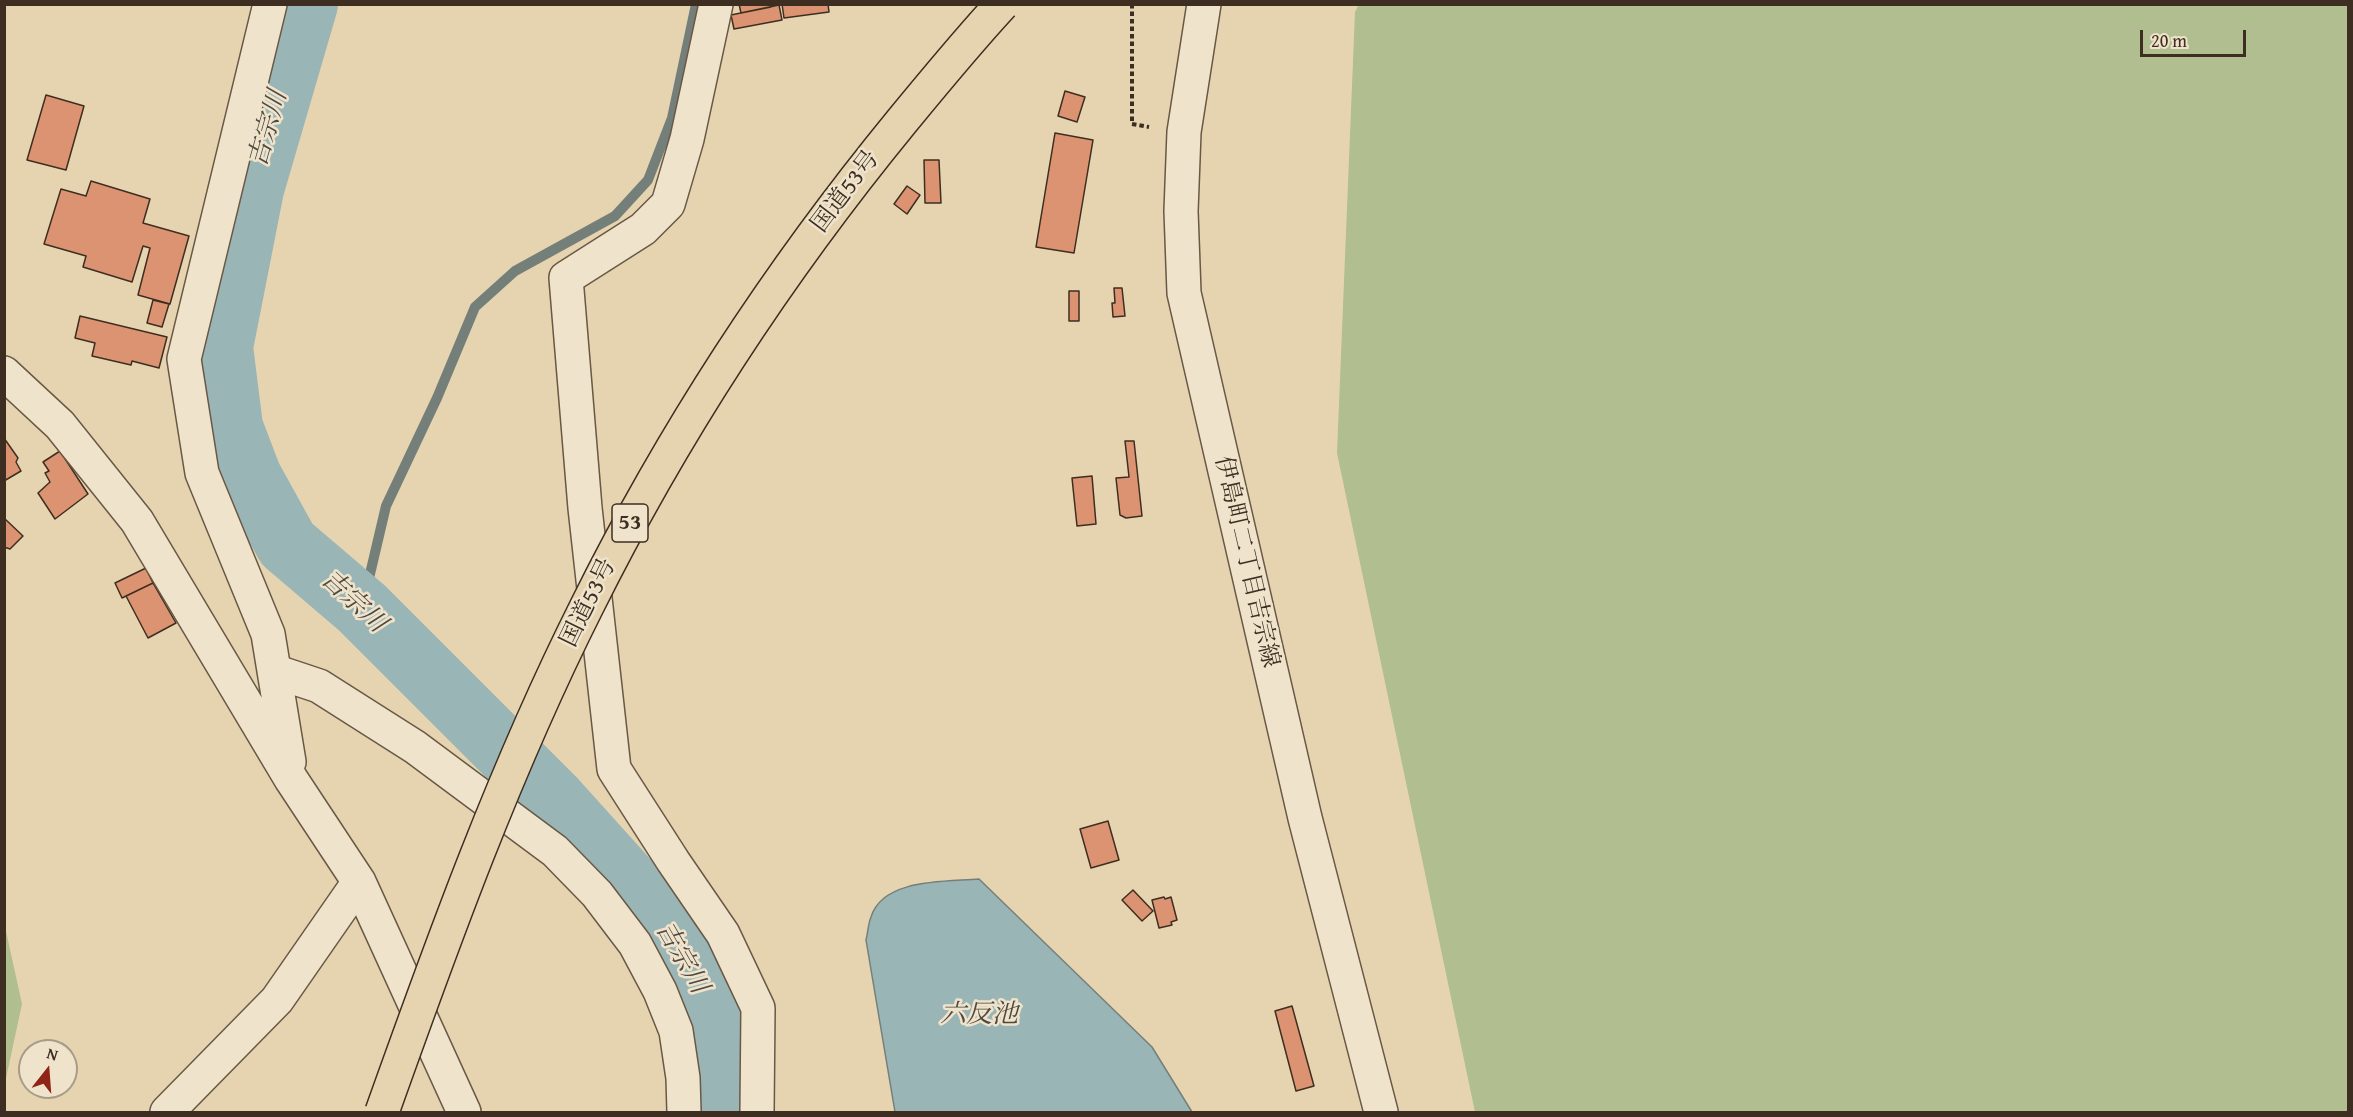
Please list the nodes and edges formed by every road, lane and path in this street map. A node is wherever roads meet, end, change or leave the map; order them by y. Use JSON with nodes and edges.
{"nodes":[{"id":1,"x":270,"y":4,"type":"edge"},
{"id":2,"x":716,"y":4,"type":"edge"},
{"id":3,"x":1002,"y":4,"type":"edge"},
{"id":4,"x":1132,"y":4,"type":"edge"},
{"id":5,"x":1204,"y":4,"type":"edge"},
{"id":6,"x":1184,"y":132,"type":"junction"},
{"id":7,"x":4,"y":373,"type":"edge"},
{"id":8,"x":274,"y":671,"type":"junction"},
{"id":9,"x":291,"y":779,"type":"junction"},
{"id":10,"x":359,"y":882,"type":"junction"},
{"id":11,"x":167,"y":1113,"type":"edge"},
{"id":12,"x":382,"y":1113,"type":"edge"},
{"id":13,"x":464,"y":1113,"type":"edge"},
{"id":14,"x":684,"y":1113,"type":"edge"},
{"id":15,"x":757,"y":1113,"type":"edge"},
{"id":16,"x":1382,"y":1113,"type":"edge"}],
"edges":[{"from":1,"to":8,"type":"street"},
{"from":2,"to":15,"type":"street"},
{"from":3,"to":12,"type":"highway","name":"国道53号","number":"53","bridge":true},
{"from":4,"to":6,"type":"path"},
{"from":5,"to":6,"type":"street","name":"伊島町二丁目吉宗線"},
{"from":6,"to":16,"type":"street","name":"伊島町二丁目吉宗線"},
{"from":7,"to":9,"type":"street"},
{"from":8,"to":9,"type":"street"},
{"from":8,"to":14,"type":"street"},
{"from":9,"to":10,"type":"street"},
{"from":10,"to":11,"type":"street"},
{"from":10,"to":13,"type":"street"}]}
